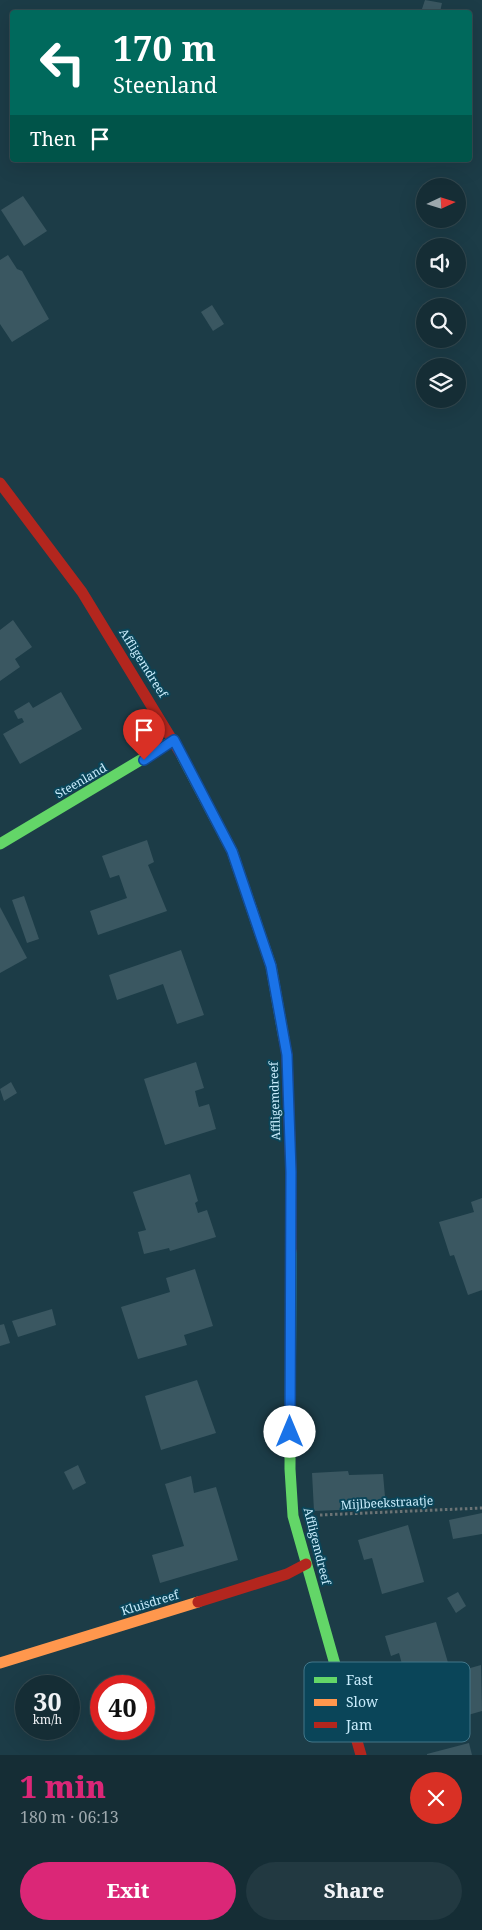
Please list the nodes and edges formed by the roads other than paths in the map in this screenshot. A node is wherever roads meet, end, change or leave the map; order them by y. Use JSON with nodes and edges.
{"nodes":[{"id":1,"x":0,"y":483,"type":"edge"},
{"id":2,"x":174,"y":740,"type":"junction"},
{"id":3,"x":0,"y":844,"type":"edge"},
{"id":4,"x":306,"y":1564,"type":"junction"},
{"id":5,"x":334,"y":1662,"type":"edge"},
{"id":6,"x":0,"y":1663,"type":"edge"},
{"id":7,"x":357,"y":1742,"type":"edge"},
{"id":8,"x":361,"y":1755,"type":"edge"}],
"edges":[{"from":1,"to":2,"type":"street","name":"Affligemdreef"},
{"from":2,"to":3,"type":"street","name":"Steenland"},
{"from":2,"to":4,"type":"street","name":"Affligemdreef"},
{"from":4,"to":5,"type":"street","name":"Affligemdreef"},
{"from":4,"to":6,"type":"street","name":"Kluisdreef"},
{"from":7,"to":8,"type":"street","name":"Affligemdreef"}]}
